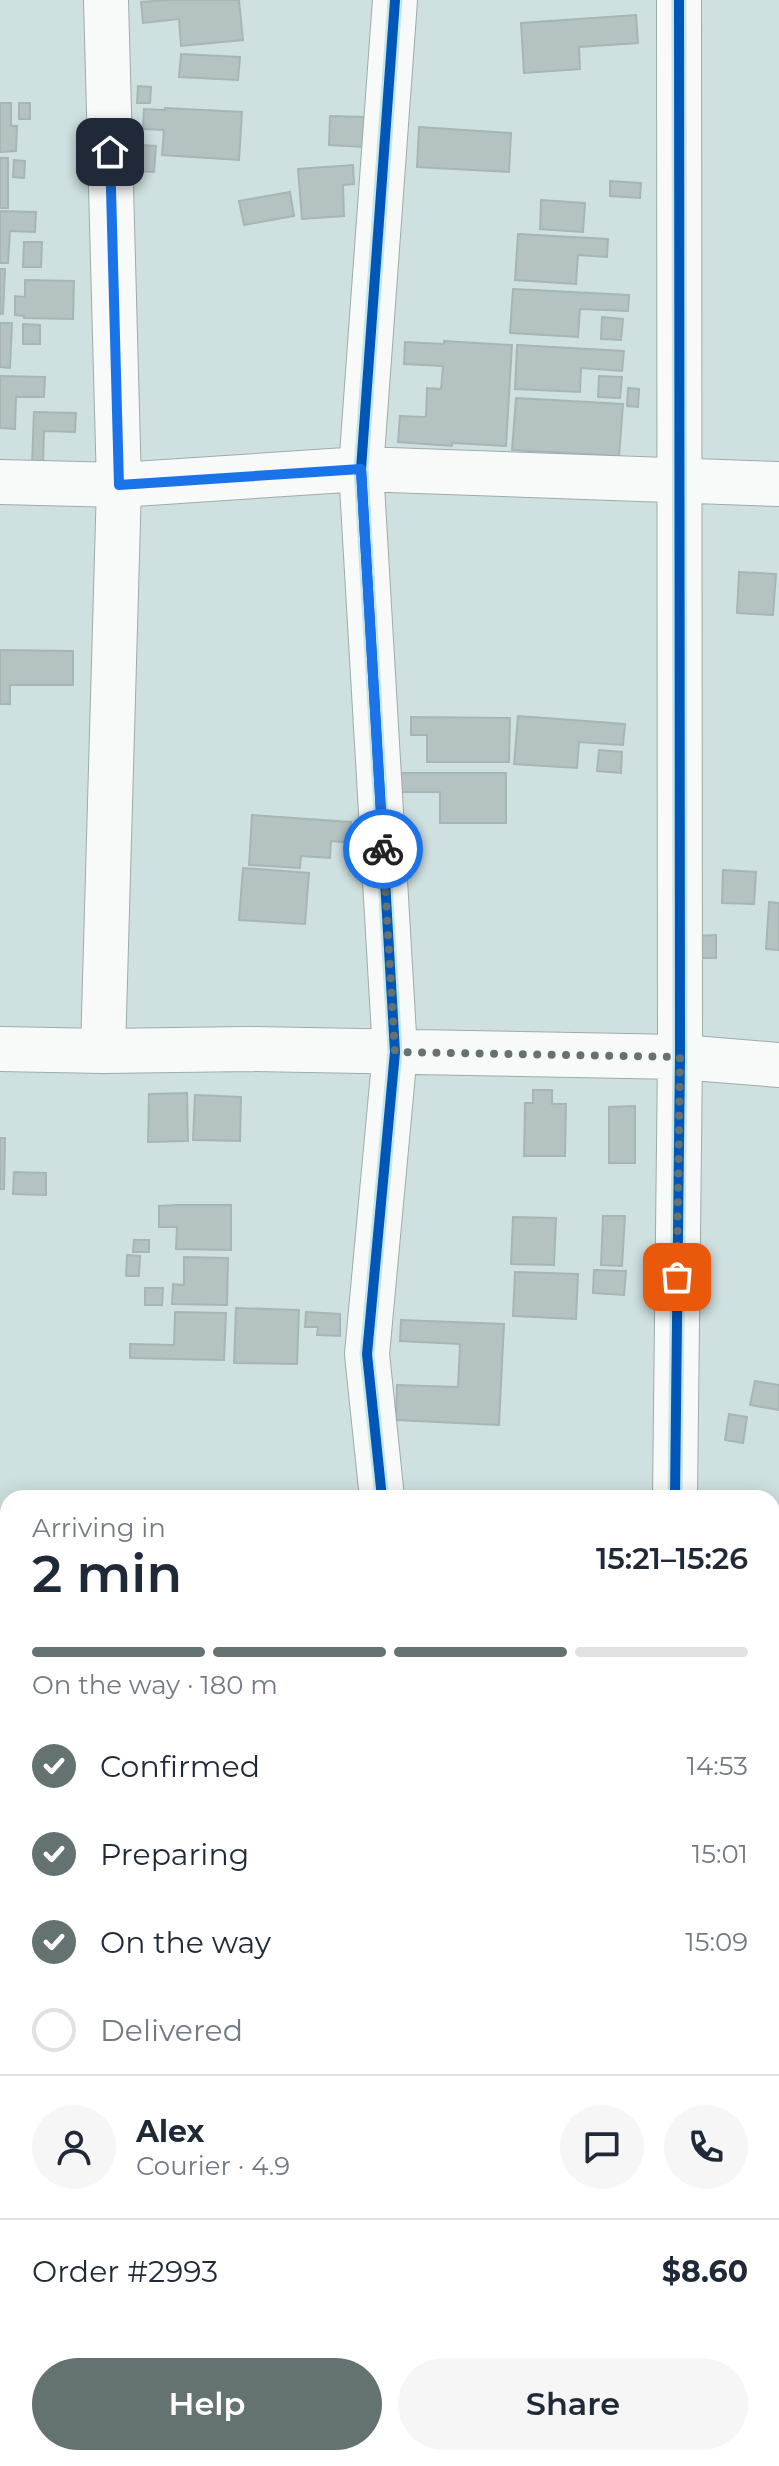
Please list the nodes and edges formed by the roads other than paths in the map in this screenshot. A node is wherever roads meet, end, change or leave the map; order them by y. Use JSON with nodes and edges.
{"nodes":[{"id":1,"x":106,"y":0,"type":"edge"},
{"id":2,"x":395,"y":0,"type":"edge"},
{"id":3,"x":679,"y":0,"type":"edge"},
{"id":4,"x":361,"y":469,"type":"junction"},
{"id":5,"x":679,"y":479,"type":"junction"},
{"id":6,"x":0,"y":482,"type":"edge"},
{"id":7,"x":779,"y":484,"type":"edge"},
{"id":8,"x":119,"y":485,"type":"junction"},
{"id":9,"x":0,"y":1049,"type":"edge"},
{"id":10,"x":103,"y":1051,"type":"junction"},
{"id":11,"x":395,"y":1052,"type":"junction"},
{"id":12,"x":680,"y":1057,"type":"junction"},
{"id":13,"x":779,"y":1065,"type":"edge"},
{"id":14,"x":381,"y":1490,"type":"edge"},
{"id":15,"x":675,"y":1490,"type":"edge"}],
"edges":[{"from":1,"to":8,"type":"street"},
{"from":2,"to":4,"type":"street"},
{"from":3,"to":5,"type":"street"},
{"from":4,"to":5,"type":"street"},
{"from":4,"to":8,"type":"street"},
{"from":4,"to":11,"type":"street"},
{"from":5,"to":7,"type":"street"},
{"from":5,"to":12,"type":"street"},
{"from":6,"to":8,"type":"street"},
{"from":8,"to":10,"type":"street"},
{"from":9,"to":10,"type":"street"},
{"from":10,"to":11,"type":"street"},
{"from":11,"to":12,"type":"street"},
{"from":11,"to":14,"type":"street"},
{"from":12,"to":13,"type":"street"},
{"from":12,"to":15,"type":"street"}]}
